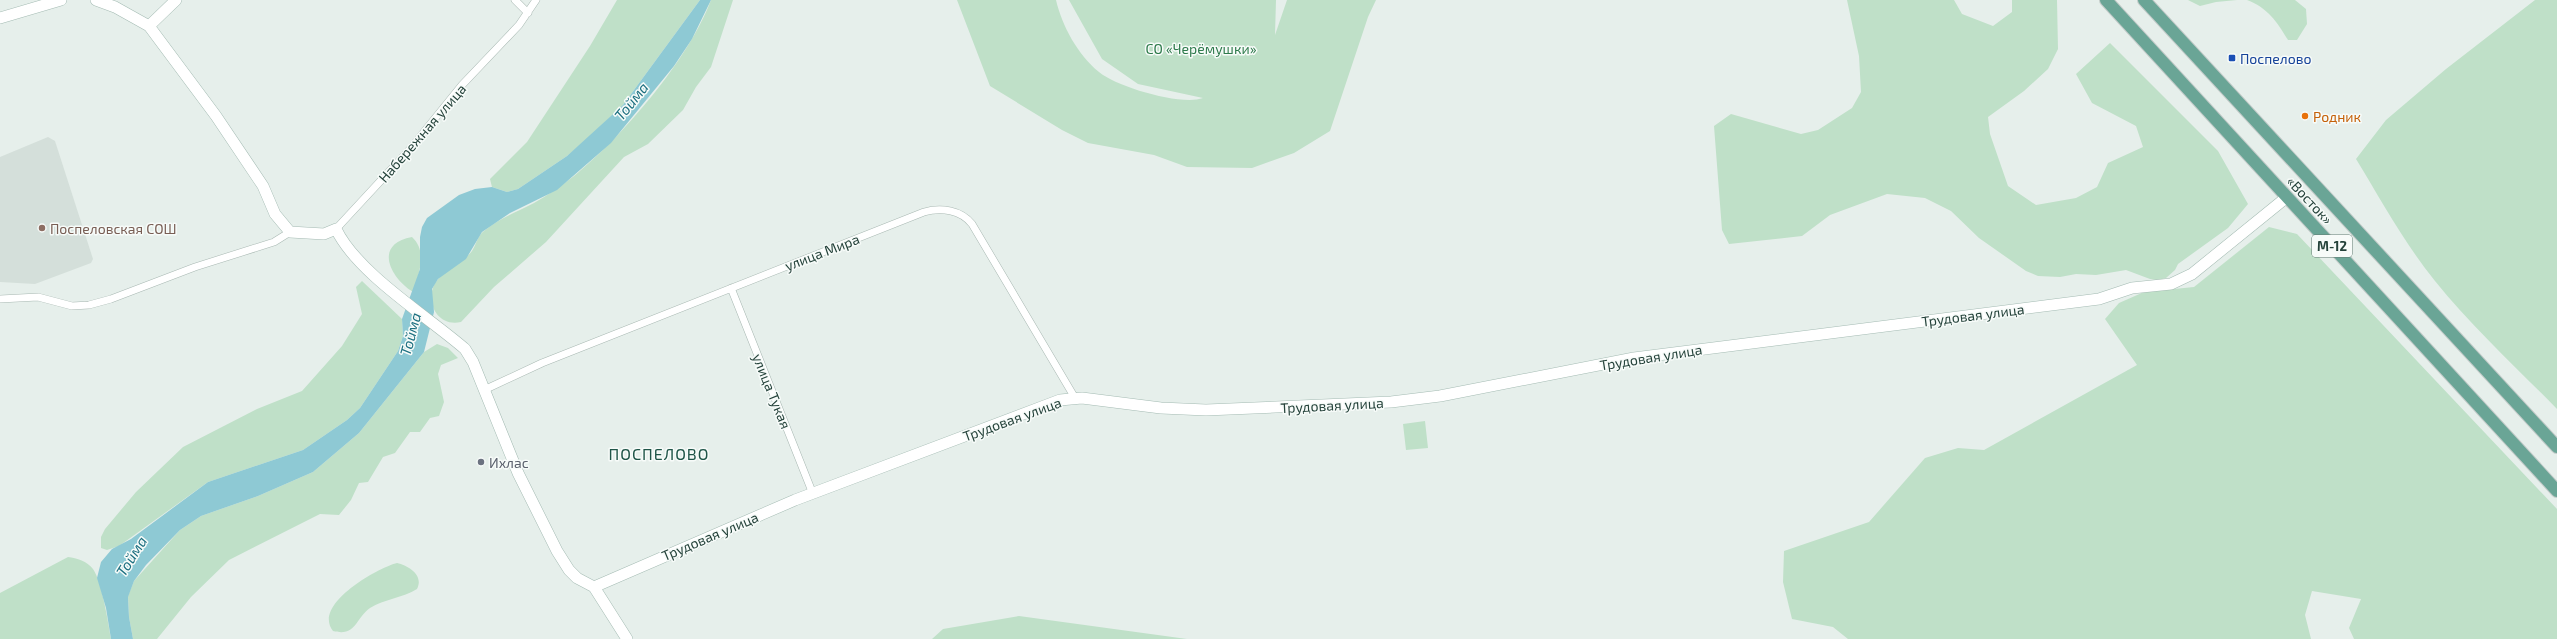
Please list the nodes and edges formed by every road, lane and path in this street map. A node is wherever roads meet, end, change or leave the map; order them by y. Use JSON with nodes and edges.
{"nodes":[{"id":1,"x":61,"y":0,"type":"edge"},
{"id":2,"x":96,"y":0,"type":"edge"},
{"id":3,"x":176,"y":0,"type":"edge"},
{"id":4,"x":515,"y":0,"type":"edge"},
{"id":5,"x":536,"y":0,"type":"edge"},
{"id":6,"x":2106,"y":0,"type":"edge"},
{"id":7,"x":2144,"y":0,"type":"edge"},
{"id":8,"x":528,"y":14,"type":"junction"},
{"id":9,"x":0,"y":18,"type":"edge"},
{"id":10,"x":149,"y":26,"type":"junction"},
{"id":11,"x":2287,"y":197,"type":"junction"},
{"id":12,"x":336,"y":229,"type":"junction"},
{"id":13,"x":290,"y":232,"type":"junction"},
{"id":14,"x":731,"y":288,"type":"junction"},
{"id":15,"x":0,"y":300,"type":"edge"},
{"id":16,"x":484,"y":390,"type":"junction"},
{"id":17,"x":1075,"y":398,"type":"junction"},
{"id":18,"x":2557,"y":447,"type":"edge"},
{"id":19,"x":2557,"y":491,"type":"edge"},
{"id":20,"x":813,"y":494,"type":"junction"},
{"id":21,"x":594,"y":588,"type":"junction"},
{"id":22,"x":626,"y":639,"type":"edge"}],
"edges":[{"from":1,"to":9,"type":"street"},
{"from":2,"to":10,"type":"street"},
{"from":3,"to":10,"type":"street"},
{"from":4,"to":8,"type":"street"},
{"from":5,"to":8,"type":"street","name":"Набережная улица"},
{"from":6,"to":11,"type":"main road","name":"«Восток»","number":"М-12"},
{"from":7,"to":18,"type":"main road","name":"«Восток»","number":"М-12"},
{"from":8,"to":12,"type":"street","name":"Набережная улица"},
{"from":10,"to":13,"type":"street"},
{"from":11,"to":17,"type":"street","name":"Трудовая улица"},
{"from":11,"to":19,"type":"main road","name":"«Восток»","number":"М-12"},
{"from":12,"to":13,"type":"street"},
{"from":12,"to":16,"type":"street"},
{"from":13,"to":15,"type":"street"},
{"from":14,"to":16,"type":"street","name":"улица Мира"},
{"from":14,"to":17,"type":"street","name":"улица Мира"},
{"from":14,"to":20,"type":"street","name":"улица Тукая"},
{"from":16,"to":21,"type":"street"},
{"from":17,"to":20,"type":"street","name":"Трудовая улица"},
{"from":20,"to":21,"type":"street","name":"Трудовая улица"},
{"from":21,"to":22,"type":"street"}]}
